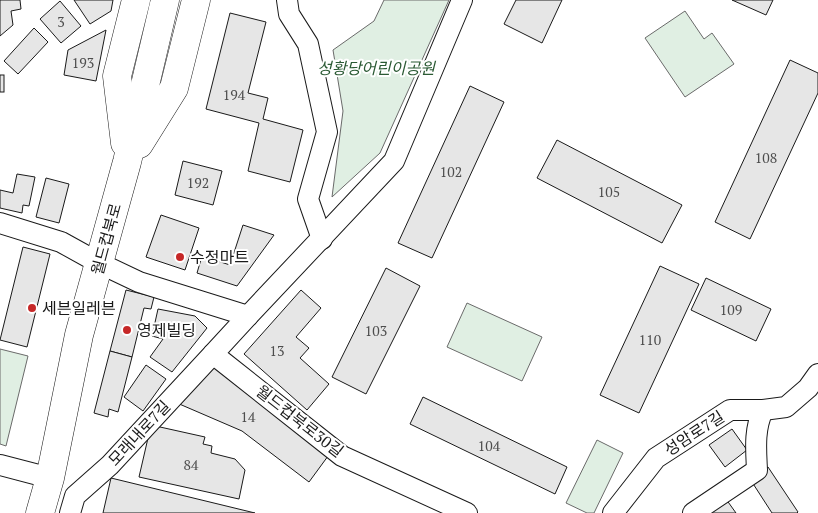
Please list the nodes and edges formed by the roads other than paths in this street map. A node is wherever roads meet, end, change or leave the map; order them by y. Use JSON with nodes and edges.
{"nodes":[{"id":1,"x":136,"y":0,"type":"edge"},
{"id":2,"x":165,"y":0,"type":"edge"},
{"id":3,"x":196,"y":0,"type":"edge"},
{"id":4,"x":287,"y":0,"type":"edge"},
{"id":5,"x":462,"y":0,"type":"edge"},
{"id":6,"x":127,"y":162,"type":"junction"},
{"id":7,"x":0,"y":223,"type":"edge"},
{"id":8,"x":322,"y":239,"type":"junction"},
{"id":9,"x":99,"y":263,"type":"junction"},
{"id":10,"x":248,"y":316,"type":"junction"},
{"id":11,"x":213,"y":354,"type":"junction"},
{"id":12,"x":818,"y":374,"type":"edge"},
{"id":13,"x":763,"y":410,"type":"junction"},
{"id":14,"x":0,"y":465,"type":"edge"},
{"id":15,"x":50,"y":478,"type":"junction"},
{"id":16,"x":429,"y":505,"type":"edge"},
{"id":17,"x":40,"y":513,"type":"edge"},
{"id":18,"x":70,"y":513,"type":"edge"},
{"id":19,"x":467,"y":513,"type":"edge"},
{"id":20,"x":613,"y":513,"type":"edge"},
{"id":21,"x":693,"y":513,"type":"edge"}],
"edges":[{"from":1,"to":6,"type":"main road"},
{"from":2,"to":6,"type":"main road","name":"월드컵북로"},
{"from":3,"to":6,"type":"main road"},
{"from":4,"to":8,"type":"street"},
{"from":5,"to":8,"type":"street"},
{"from":6,"to":9,"type":"main road","name":"월드컵북로"},
{"from":7,"to":9,"type":"street"},
{"from":8,"to":10,"type":"street"},
{"from":9,"to":10,"type":"street"},
{"from":9,"to":15,"type":"main road","name":"월드컵북로"},
{"from":10,"to":11,"type":"street"},
{"from":11,"to":16,"type":"street","name":"월드컵북로30길"},
{"from":11,"to":18,"type":"street","name":"모래내로7길"},
{"from":12,"to":13,"type":"street","name":"성암로7길"},
{"from":13,"to":20,"type":"street","name":"성암로7길"},
{"from":13,"to":21,"type":"street"},
{"from":14,"to":15,"type":"street"},
{"from":15,"to":17,"type":"main road","name":"월드컵북로"},
{"from":16,"to":19,"type":"street","name":"월드컵북로30길"}]}
